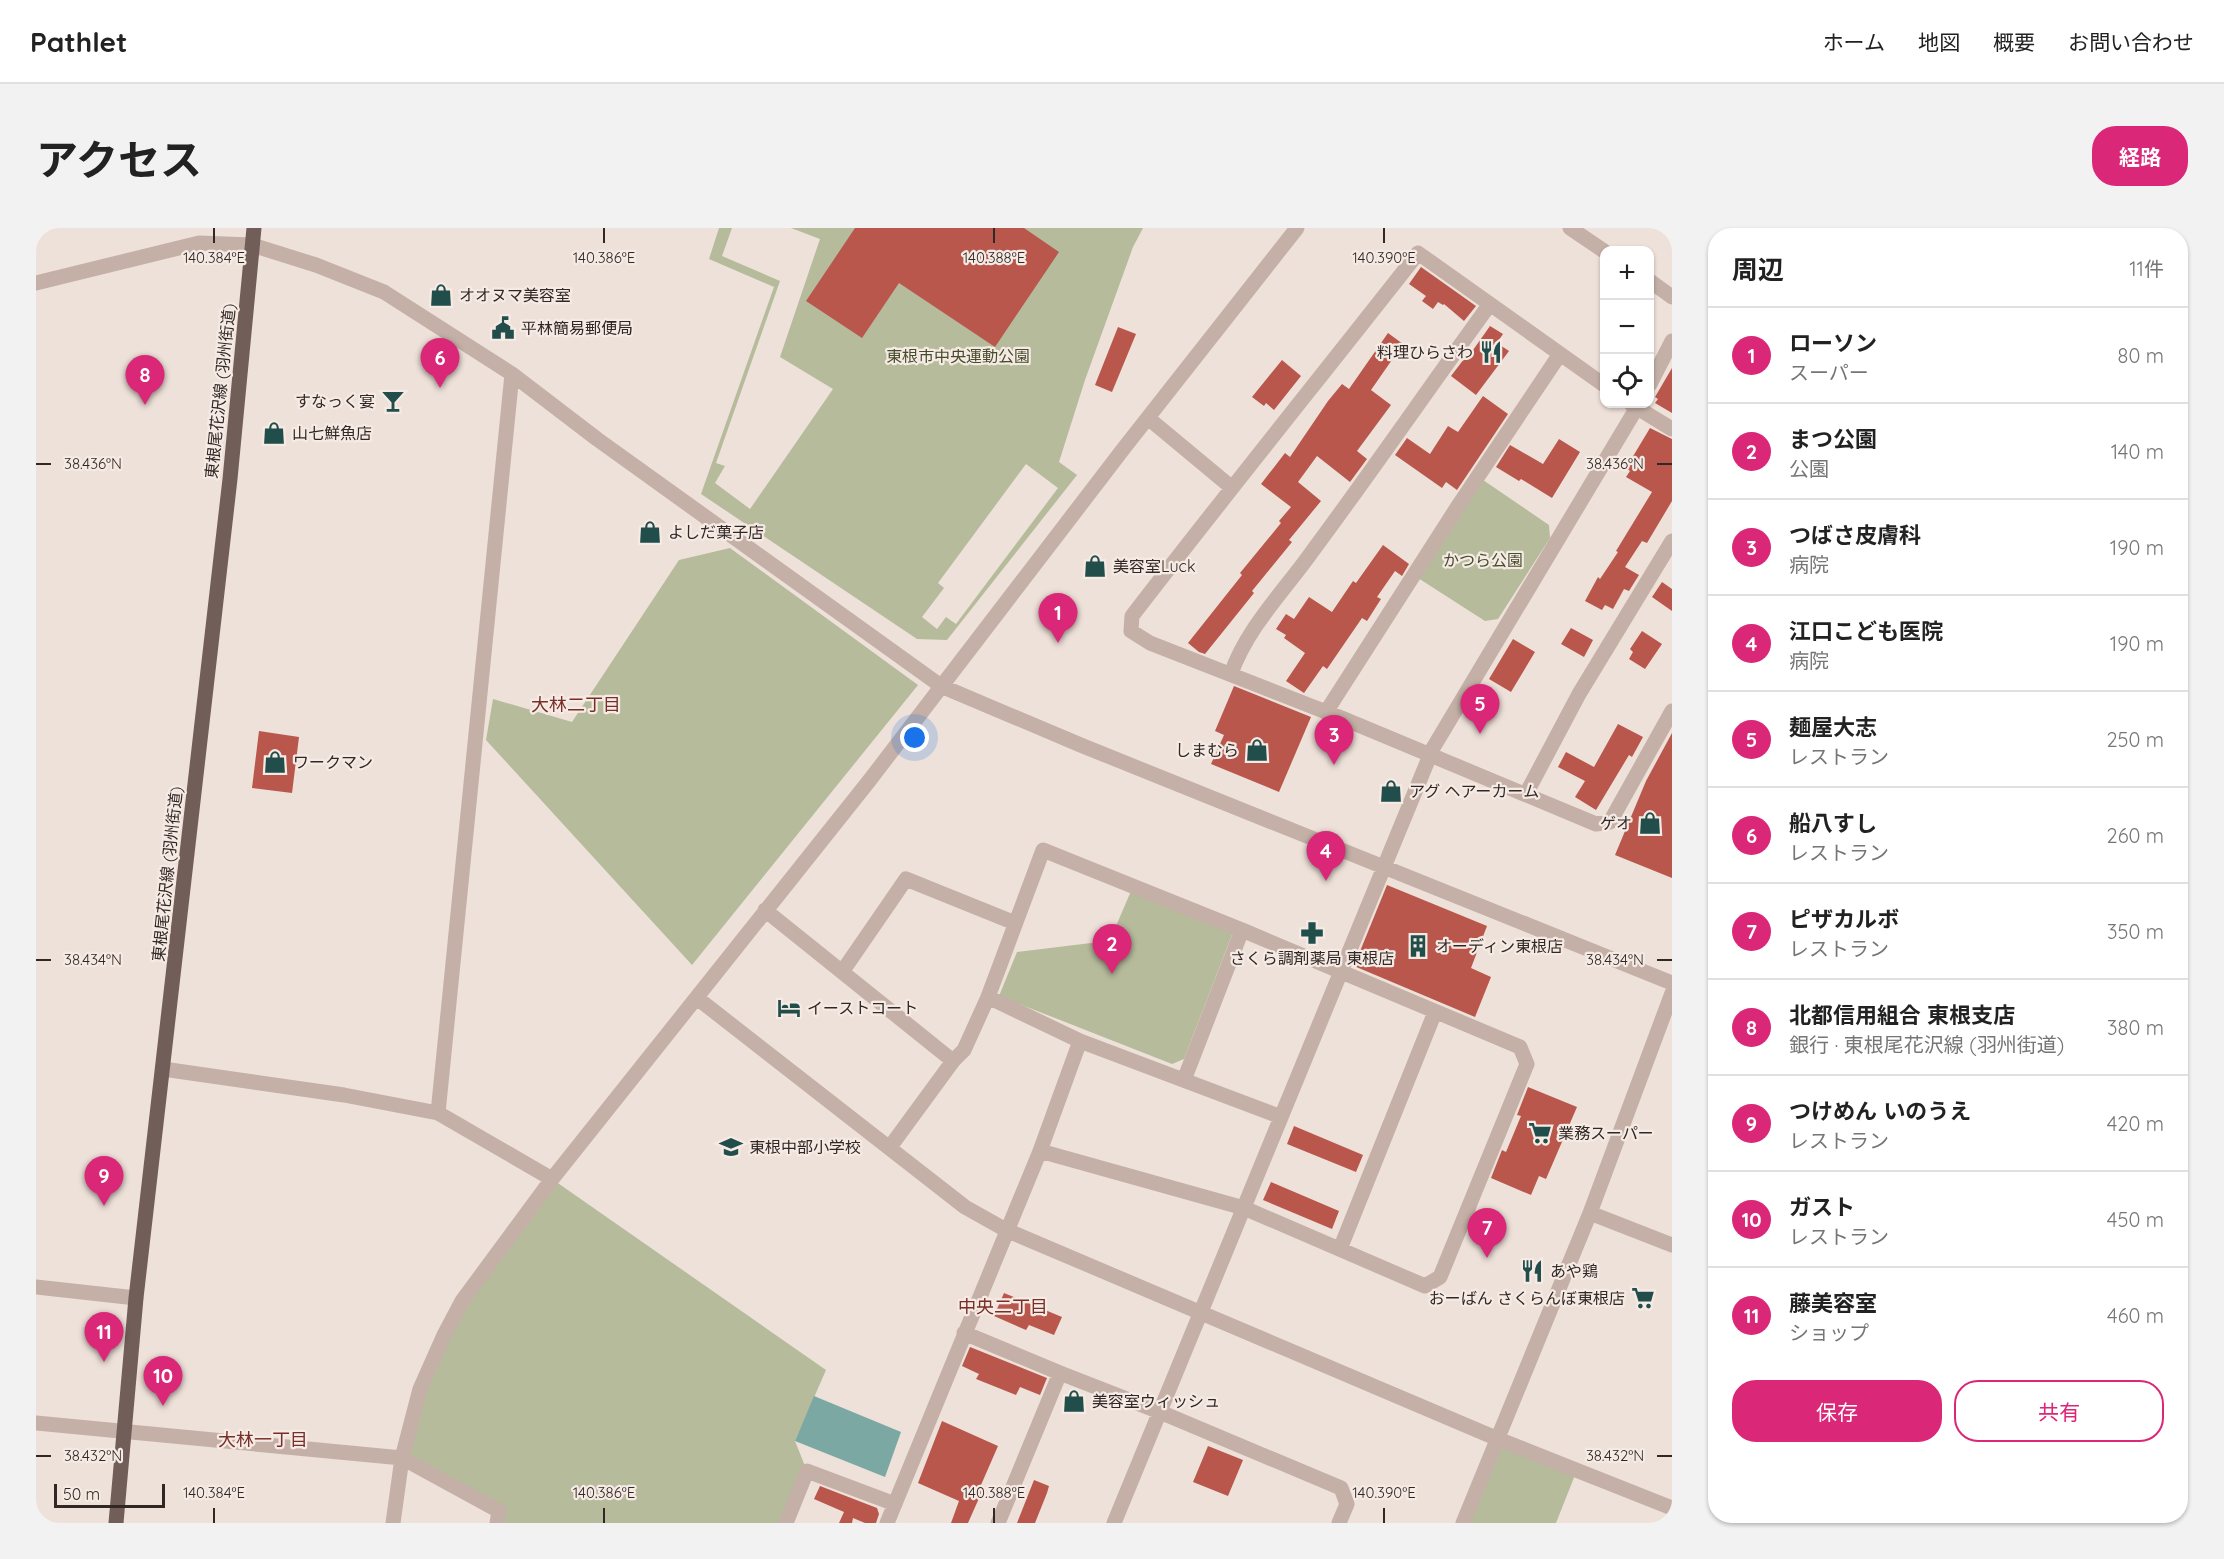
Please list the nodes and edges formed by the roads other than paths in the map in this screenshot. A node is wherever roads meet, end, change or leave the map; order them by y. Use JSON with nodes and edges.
{"nodes":[{"id":1,"x":254,"y":228,"type":"edge"},
{"id":2,"x":1298,"y":228,"type":"edge"},
{"id":3,"x":1570,"y":228,"type":"edge"},
{"id":4,"x":252,"y":245,"type":"junction"},
{"id":5,"x":1600,"y":248,"type":"edge"},
{"id":6,"x":36,"y":283,"type":"edge"},
{"id":7,"x":1654,"y":284,"type":"edge"},
{"id":8,"x":1672,"y":297,"type":"edge"},
{"id":9,"x":1490,"y":304,"type":"junction"},
{"id":10,"x":1672,"y":341,"type":"edge"},
{"id":11,"x":1560,"y":354,"type":"junction"},
{"id":12,"x":512,"y":374,"type":"junction"},
{"id":13,"x":1654,"y":376,"type":"edge"},
{"id":14,"x":1600,"y":382,"type":"edge"},
{"id":15,"x":1634,"y":408,"type":"edge"},
{"id":16,"x":1640,"y":408,"type":"edge"},
{"id":17,"x":1148,"y":418,"type":"junction"},
{"id":18,"x":1672,"y":429,"type":"edge"},
{"id":19,"x":1231,"y":487,"type":"junction"},
{"id":20,"x":1672,"y":541,"type":"edge"},
{"id":21,"x":1231,"y":674,"type":"junction"},
{"id":22,"x":941,"y":686,"type":"junction"},
{"id":23,"x":1672,"y":711,"type":"edge"},
{"id":24,"x":1326,"y":712,"type":"junction"},
{"id":25,"x":1429,"y":756,"type":"junction"},
{"id":26,"x":1526,"y":794,"type":"junction"},
{"id":27,"x":1384,"y":865,"type":"junction"},
{"id":28,"x":765,"y":909,"type":"junction"},
{"id":29,"x":1015,"y":923,"type":"junction"},
{"id":30,"x":1242,"y":930,"type":"junction"},
{"id":31,"x":842,"y":972,"type":"junction"},
{"id":32,"x":1340,"y":972,"type":"junction"},
{"id":33,"x":1672,"y":983,"type":"edge"},
{"id":34,"x":1672,"y":993,"type":"edge"},
{"id":35,"x":988,"y":997,"type":"junction"},
{"id":36,"x":697,"y":998,"type":"junction"},
{"id":37,"x":1436,"y":1012,"type":"junction"},
{"id":38,"x":1080,"y":1041,"type":"junction"},
{"id":39,"x":953,"y":1060,"type":"junction"},
{"id":40,"x":163,"y":1070,"type":"junction"},
{"id":41,"x":1184,"y":1080,"type":"junction"},
{"id":42,"x":438,"y":1113,"type":"junction"},
{"id":43,"x":1281,"y":1117,"type":"junction"},
{"id":44,"x":890,"y":1147,"type":"junction"},
{"id":45,"x":1040,"y":1150,"type":"junction"},
{"id":46,"x":552,"y":1179,"type":"junction"},
{"id":47,"x":1244,"y":1208,"type":"junction"},
{"id":48,"x":1590,"y":1213,"type":"junction"},
{"id":49,"x":1006,"y":1230,"type":"junction"},
{"id":50,"x":1672,"y":1245,"type":"edge"},
{"id":51,"x":1340,"y":1249,"type":"junction"},
{"id":52,"x":36,"y":1287,"type":"edge"},
{"id":53,"x":136,"y":1298,"type":"junction"},
{"id":54,"x":1201,"y":1312,"type":"junction"},
{"id":55,"x":964,"y":1333,"type":"junction"},
{"id":56,"x":1060,"y":1374,"type":"junction"},
{"id":57,"x":1160,"y":1412,"type":"junction"},
{"id":58,"x":36,"y":1423,"type":"edge"},
{"id":59,"x":125,"y":1432,"type":"junction"},
{"id":60,"x":1498,"y":1439,"type":"junction"},
{"id":61,"x":402,"y":1458,"type":"junction"},
{"id":62,"x":895,"y":1504,"type":"junction"},
{"id":63,"x":1672,"y":1508,"type":"edge"},
{"id":64,"x":116,"y":1523,"type":"edge"},
{"id":65,"x":393,"y":1523,"type":"edge"},
{"id":66,"x":497,"y":1523,"type":"edge"},
{"id":67,"x":786,"y":1523,"type":"edge"},
{"id":68,"x":887,"y":1523,"type":"edge"},
{"id":69,"x":998,"y":1523,"type":"edge"},
{"id":70,"x":1114,"y":1523,"type":"edge"},
{"id":71,"x":1339,"y":1523,"type":"edge"},
{"id":72,"x":1463,"y":1523,"type":"edge"}],
"edges":[{"from":1,"to":4,"type":"main road","name":"東根尾花沢線 (羽州街道)"},
{"from":2,"to":17,"type":"street"},
{"from":3,"to":5,"type":"street"},
{"from":4,"to":6,"type":"street"},
{"from":4,"to":12,"type":"street"},
{"from":4,"to":40,"type":"main road","name":"東根尾花沢線 (羽州街道)"},
{"from":7,"to":8,"type":"street"},
{"from":9,"to":11,"type":"street"},
{"from":9,"to":19,"type":"street"},
{"from":9,"to":21,"type":"street"},
{"from":10,"to":13,"type":"street"},
{"from":11,"to":14,"type":"street"},
{"from":11,"to":24,"type":"street"},
{"from":12,"to":22,"type":"street"},
{"from":12,"to":42,"type":"street"},
{"from":15,"to":25,"type":"street"},
{"from":16,"to":18,"type":"street"},
{"from":17,"to":19,"type":"street"},
{"from":17,"to":22,"type":"street"},
{"from":19,"to":21,"type":"street"},
{"from":20,"to":26,"type":"street"},
{"from":21,"to":24,"type":"street"},
{"from":22,"to":27,"type":"street"},
{"from":22,"to":28,"type":"street"},
{"from":23,"to":26,"type":"street"},
{"from":24,"to":25,"type":"street"},
{"from":25,"to":26,"type":"street"},
{"from":25,"to":27,"type":"street"},
{"from":27,"to":32,"type":"street"},
{"from":27,"to":33,"type":"street"},
{"from":28,"to":31,"type":"street"},
{"from":28,"to":36,"type":"street"},
{"from":29,"to":30,"type":"street"},
{"from":29,"to":31,"type":"street"},
{"from":29,"to":35,"type":"street"},
{"from":30,"to":32,"type":"street"},
{"from":30,"to":41,"type":"street"},
{"from":31,"to":39,"type":"street"},
{"from":32,"to":37,"type":"street"},
{"from":32,"to":43,"type":"street"},
{"from":34,"to":48,"type":"street"},
{"from":35,"to":38,"type":"street"},
{"from":35,"to":39,"type":"street"},
{"from":36,"to":44,"type":"street"},
{"from":36,"to":46,"type":"street"},
{"from":37,"to":51,"type":"street"},
{"from":37,"to":51,"type":"street"},
{"from":38,"to":41,"type":"street"},
{"from":38,"to":45,"type":"street"},
{"from":39,"to":44,"type":"street"},
{"from":40,"to":42,"type":"street"},
{"from":40,"to":53,"type":"main road","name":"東根尾花沢線 (羽州街道)"},
{"from":41,"to":43,"type":"street"},
{"from":42,"to":46,"type":"street"},
{"from":43,"to":47,"type":"street"},
{"from":44,"to":49,"type":"street"},
{"from":45,"to":47,"type":"street"},
{"from":45,"to":49,"type":"street"},
{"from":46,"to":61,"type":"street"},
{"from":47,"to":51,"type":"street"},
{"from":47,"to":54,"type":"street"},
{"from":48,"to":50,"type":"street"},
{"from":48,"to":60,"type":"street"},
{"from":49,"to":54,"type":"street"},
{"from":49,"to":55,"type":"street"},
{"from":52,"to":53,"type":"street"},
{"from":53,"to":59,"type":"main road","name":"東根尾花沢線 (羽州街道)"},
{"from":54,"to":57,"type":"street"},
{"from":54,"to":60,"type":"street"},
{"from":55,"to":56,"type":"street"},
{"from":55,"to":62,"type":"street"},
{"from":56,"to":57,"type":"street"},
{"from":56,"to":69,"type":"street"},
{"from":57,"to":70,"type":"street"},
{"from":57,"to":71,"type":"street"},
{"from":58,"to":59,"type":"street"},
{"from":59,"to":61,"type":"street"},
{"from":59,"to":64,"type":"main road","name":"東根尾花沢線 (羽州街道)"},
{"from":60,"to":63,"type":"street"},
{"from":60,"to":72,"type":"street"},
{"from":61,"to":65,"type":"street"},
{"from":61,"to":66,"type":"street"},
{"from":62,"to":67,"type":"street"},
{"from":62,"to":68,"type":"street"}]}
